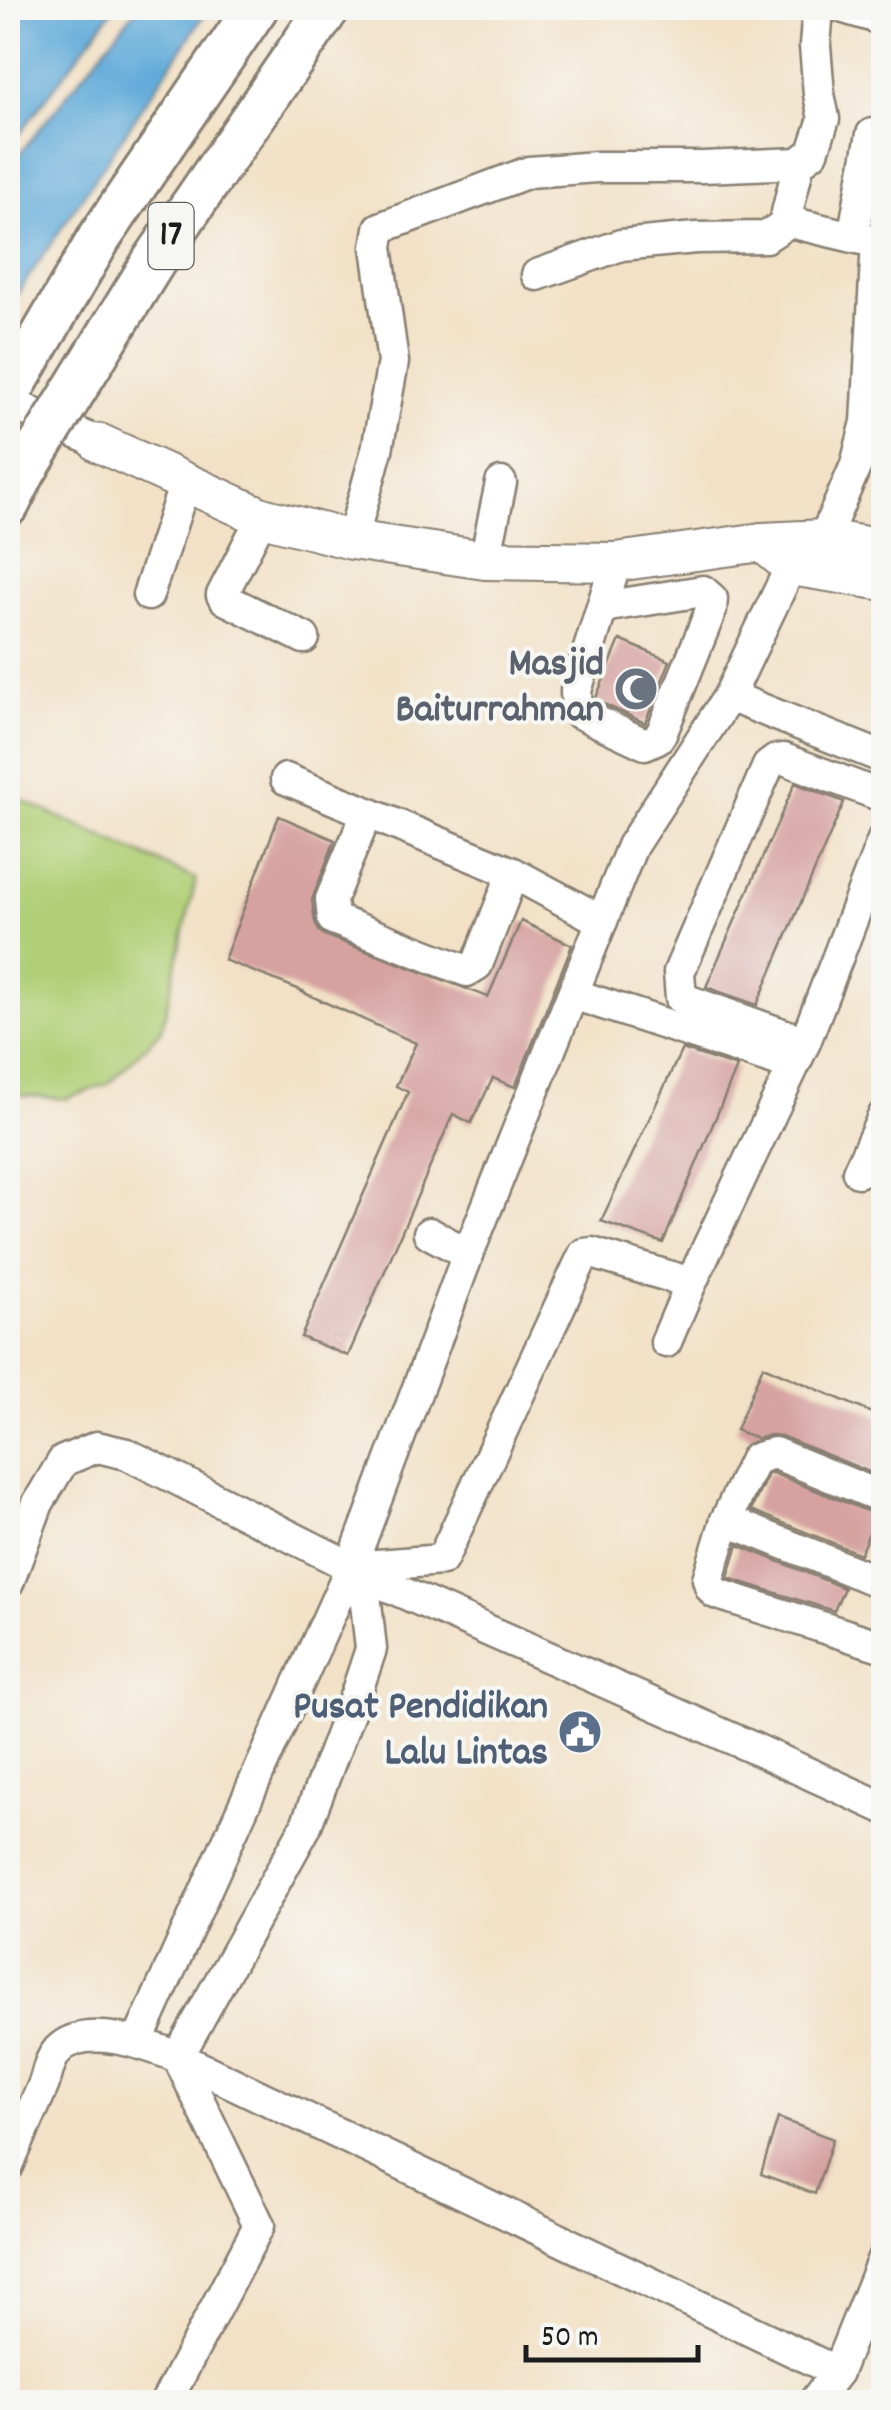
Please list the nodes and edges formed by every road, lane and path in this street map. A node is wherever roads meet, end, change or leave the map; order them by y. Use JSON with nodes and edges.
{"nodes":[{"id":1,"x":256,"y":8,"type":"edge"},
{"id":2,"x":328,"y":8,"type":"edge"},
{"id":3,"x":818,"y":8,"type":"edge"},
{"id":4,"x":850,"y":8,"type":"edge"},
{"id":5,"x":884,"y":20,"type":"edge"},
{"id":6,"x":824,"y":119,"type":"junction"},
{"id":7,"x":878,"y":136,"type":"edge"},
{"id":8,"x":799,"y":163,"type":"junction"},
{"id":9,"x":785,"y":221,"type":"junction"},
{"id":10,"x":871,"y":241,"type":"edge"},
{"id":11,"x":537,"y":275,"type":"dead end"},
{"id":12,"x":8,"y":398,"type":"edge"},
{"id":13,"x":99,"y":443,"type":"joint"},
{"id":14,"x":186,"y":483,"type":"junction"},
{"id":15,"x":501,"y":484,"type":"dead end"},
{"id":16,"x":16,"y":488,"type":"edge"},
{"id":17,"x":262,"y":517,"type":"junction"},
{"id":18,"x":824,"y":539,"type":"junction"},
{"id":19,"x":352,"y":540,"type":"junction"},
{"id":20,"x":762,"y":542,"type":"junction"},
{"id":21,"x":704,"y":549,"type":"junction"},
{"id":22,"x":884,"y":549,"type":"edge"},
{"id":23,"x":485,"y":560,"type":"junction"},
{"id":24,"x":616,"y":562,"type":"junction"},
{"id":25,"x":791,"y":566,"type":"junction"},
{"id":26,"x":884,"y":581,"type":"edge"},
{"id":27,"x":703,"y":591,"type":"junction"},
{"id":28,"x":148,"y":595,"type":"dead end"},
{"id":29,"x":604,"y":607,"type":"junction"},
{"id":30,"x":304,"y":638,"type":"dead end"},
{"id":31,"x":729,"y":696,"type":"junction"},
{"id":32,"x":884,"y":758,"type":"edge"},
{"id":33,"x":286,"y":779,"type":"dead end"},
{"id":34,"x":884,"y":797,"type":"edge"},
{"id":35,"x":367,"y":813,"type":"junction"},
{"id":36,"x":884,"y":838,"type":"edge"},
{"id":37,"x":513,"y":872,"type":"junction"},
{"id":38,"x":602,"y":921,"type":"junction"},
{"id":39,"x":573,"y":994,"type":"junction"},
{"id":40,"x":799,"y":1054,"type":"junction"},
{"id":41,"x":884,"y":1116,"type":"edge"},
{"id":42,"x":858,"y":1172,"type":"dead end"},
{"id":43,"x":429,"y":1233,"type":"dead end"},
{"id":44,"x":468,"y":1254,"type":"junction"},
{"id":45,"x":691,"y":1283,"type":"junction"},
{"id":46,"x":666,"y":1342,"type":"dead end"},
{"id":47,"x":884,"y":1498,"type":"edge"},
{"id":48,"x":726,"y":1520,"type":"junction"},
{"id":49,"x":357,"y":1571,"type":"junction"},
{"id":50,"x":8,"y":1584,"type":"edge"},
{"id":51,"x":884,"y":1584,"type":"edge"},
{"id":52,"x":884,"y":1646,"type":"edge"},
{"id":53,"x":884,"y":1808,"type":"edge"},
{"id":54,"x":138,"y":2041,"type":"junction"},
{"id":55,"x":178,"y":2057,"type":"junction"},
{"id":56,"x":8,"y":2166,"type":"edge"},
{"id":57,"x":884,"y":2256,"type":"edge"},
{"id":58,"x":837,"y":2372,"type":"junction"},
{"id":59,"x":166,"y":2402,"type":"edge"},
{"id":60,"x":814,"y":2402,"type":"edge"}],
"edges":[{"from":1,"to":12,"type":"highway","number":"17"},
{"from":2,"to":16,"type":"highway","number":"17","bridge":true},
{"from":3,"to":6,"type":"street"},
{"from":4,"to":5,"type":"street"},
{"from":6,"to":7,"type":"street"},
{"from":6,"to":8,"type":"street"},
{"from":7,"to":10,"type":"street"},
{"from":8,"to":9,"type":"street"},
{"from":8,"to":19,"type":"street"},
{"from":9,"to":10,"type":"street"},
{"from":9,"to":11,"type":"street"},
{"from":10,"to":18,"type":"street"},
{"from":12,"to":13,"type":"street"},
{"from":13,"to":14,"type":"main road"},
{"from":14,"to":17,"type":"main road"},
{"from":14,"to":28,"type":"street"},
{"from":15,"to":23,"type":"street"},
{"from":17,"to":19,"type":"main road"},
{"from":17,"to":30,"type":"street"},
{"from":18,"to":20,"type":"main road"},
{"from":18,"to":22,"type":"main road"},
{"from":19,"to":23,"type":"main road"},
{"from":20,"to":21,"type":"main road"},
{"from":20,"to":25,"type":"main road"},
{"from":21,"to":24,"type":"main road"},
{"from":21,"to":27,"type":"street"},
{"from":23,"to":24,"type":"main road"},
{"from":24,"to":29,"type":"street"},
{"from":25,"to":26,"type":"main road"},
{"from":25,"to":31,"type":"street"},
{"from":27,"to":29,"type":"street"},
{"from":27,"to":29,"type":"street"},
{"from":31,"to":32,"type":"street"},
{"from":31,"to":38,"type":"street"},
{"from":33,"to":35,"type":"street"},
{"from":34,"to":40,"type":"street"},
{"from":35,"to":37,"type":"street"},
{"from":35,"to":37,"type":"street"},
{"from":36,"to":40,"type":"street"},
{"from":37,"to":38,"type":"street"},
{"from":38,"to":39,"type":"street"},
{"from":39,"to":40,"type":"street"},
{"from":39,"to":44,"type":"street"},
{"from":40,"to":45,"type":"street"},
{"from":41,"to":42,"type":"street"},
{"from":43,"to":44,"type":"street"},
{"from":44,"to":49,"type":"street"},
{"from":45,"to":46,"type":"street"},
{"from":45,"to":49,"type":"street"},
{"from":47,"to":48,"type":"street"},
{"from":48,"to":51,"type":"street"},
{"from":48,"to":52,"type":"street"},
{"from":49,"to":50,"type":"street"},
{"from":49,"to":53,"type":"street"},
{"from":49,"to":54,"type":"street"},
{"from":49,"to":55,"type":"street"},
{"from":54,"to":55,"type":"street"},
{"from":54,"to":56,"type":"street"},
{"from":55,"to":58,"type":"street"},
{"from":55,"to":59,"type":"street"},
{"from":57,"to":58,"type":"street"},
{"from":58,"to":60,"type":"street"}]}
